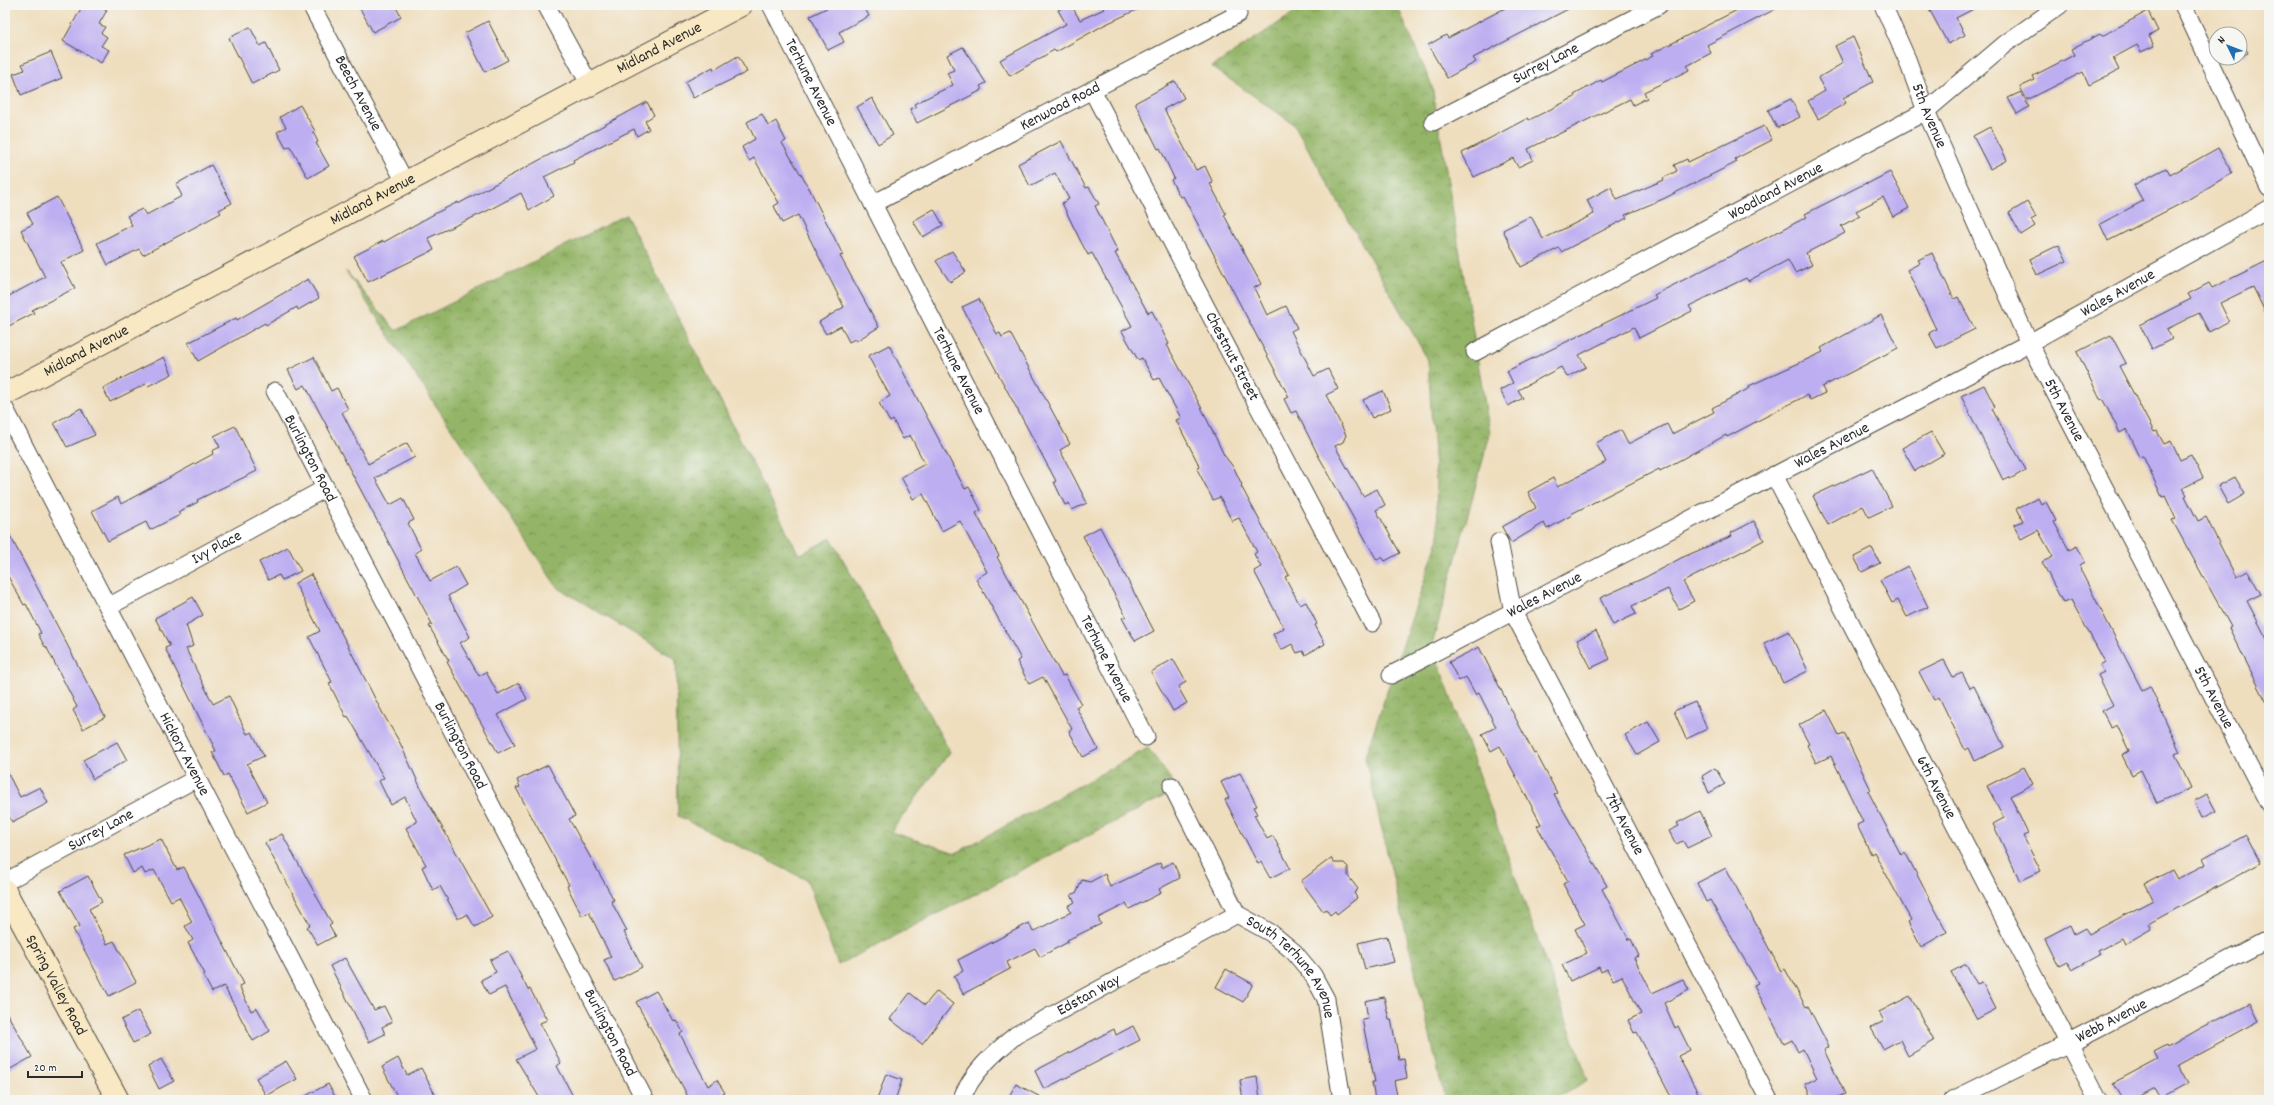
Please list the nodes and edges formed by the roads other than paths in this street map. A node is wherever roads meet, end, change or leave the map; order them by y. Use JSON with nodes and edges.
{"nodes":[{"id":1,"x":311,"y":5,"type":"edge"},
{"id":2,"x":546,"y":5,"type":"edge"},
{"id":3,"x":741,"y":5,"type":"edge"},
{"id":4,"x":771,"y":5,"type":"edge"},
{"id":5,"x":1234,"y":5,"type":"edge"},
{"id":6,"x":1659,"y":5,"type":"edge"},
{"id":7,"x":1883,"y":5,"type":"edge"},
{"id":8,"x":2060,"y":5,"type":"edge"},
{"id":9,"x":2183,"y":5,"type":"edge"},
{"id":10,"x":590,"y":85,"type":"junction"},
{"id":11,"x":1092,"y":90,"type":"junction"},
{"id":12,"x":1926,"y":111,"type":"junction"},
{"id":13,"x":1433,"y":122,"type":"dead end"},
{"id":14,"x":405,"y":182,"type":"junction"},
{"id":15,"x":2269,"y":188,"type":"edge"},
{"id":16,"x":873,"y":204,"type":"junction"},
{"id":17,"x":2269,"y":208,"type":"edge"},
{"id":18,"x":2028,"y":343,"type":"junction"},
{"id":19,"x":1476,"y":352,"type":"dead end"},
{"id":20,"x":275,"y":392,"type":"dead end"},
{"id":21,"x":5,"y":394,"type":"edge"},
{"id":22,"x":5,"y":409,"type":"edge"},
{"id":23,"x":1774,"y":476,"type":"junction"},
{"id":24,"x":326,"y":488,"type":"junction"},
{"id":25,"x":1499,"y":542,"type":"dead end"},
{"id":26,"x":108,"y":606,"type":"junction"},
{"id":27,"x":1513,"y":612,"type":"junction"},
{"id":28,"x":1372,"y":623,"type":"dead end"},
{"id":29,"x":1391,"y":675,"type":"dead end"},
{"id":30,"x":1146,"y":737,"type":"dead end"},
{"id":31,"x":196,"y":778,"type":"junction"},
{"id":32,"x":1172,"y":786,"type":"dead end"},
{"id":33,"x":2269,"y":804,"type":"edge"},
{"id":34,"x":5,"y":882,"type":"edge"},
{"id":35,"x":5,"y":891,"type":"edge"},
{"id":36,"x":1237,"y":914,"type":"junction"},
{"id":37,"x":2269,"y":939,"type":"edge"},
{"id":38,"x":2069,"y":1043,"type":"junction"},
{"id":39,"x":118,"y":1100,"type":"edge"},
{"id":40,"x":364,"y":1100,"type":"edge"},
{"id":41,"x":645,"y":1100,"type":"edge"},
{"id":42,"x":961,"y":1100,"type":"edge"},
{"id":43,"x":1342,"y":1100,"type":"edge"},
{"id":44,"x":1769,"y":1100,"type":"edge"},
{"id":45,"x":1953,"y":1100,"type":"edge"},
{"id":46,"x":2098,"y":1100,"type":"edge"}],
"edges":[{"from":1,"to":14,"type":"street","name":"Beech Avenue"},
{"from":2,"to":10,"type":"street"},
{"from":3,"to":10,"type":"street","name":"Midland Avenue"},
{"from":4,"to":16,"type":"street","name":"Terhune Avenue"},
{"from":5,"to":11,"type":"street","name":"Kenwood Road"},
{"from":6,"to":13,"type":"street","name":"Surrey Lane"},
{"from":7,"to":12,"type":"street","name":"5th Avenue"},
{"from":8,"to":12,"type":"street","name":"Woodland Avenue"},
{"from":9,"to":15,"type":"street"},
{"from":10,"to":14,"type":"street","name":"Midland Avenue"},
{"from":11,"to":16,"type":"street","name":"Kenwood Road"},
{"from":11,"to":28,"type":"street","name":"Chestnut Street"},
{"from":12,"to":18,"type":"street","name":"5th Avenue"},
{"from":12,"to":19,"type":"street","name":"Woodland Avenue"},
{"from":14,"to":21,"type":"street","name":"Midland Avenue"},
{"from":16,"to":30,"type":"street","name":"Terhune Avenue"},
{"from":17,"to":18,"type":"street","name":"Wales Avenue"},
{"from":18,"to":23,"type":"street","name":"Wales Avenue"},
{"from":18,"to":33,"type":"street","name":"5th Avenue"},
{"from":20,"to":24,"type":"street","name":"Burlington Road"},
{"from":22,"to":26,"type":"street","name":"Hickory Avenue"},
{"from":23,"to":27,"type":"street","name":"Wales Avenue"},
{"from":23,"to":38,"type":"street","name":"6th Avenue"},
{"from":24,"to":26,"type":"street","name":"Ivy Place"},
{"from":24,"to":41,"type":"street","name":"Burlington Road"},
{"from":25,"to":27,"type":"street","name":"7th Avenue"},
{"from":26,"to":31,"type":"street","name":"Hickory Avenue"},
{"from":27,"to":29,"type":"street","name":"Wales Avenue"},
{"from":27,"to":44,"type":"street","name":"7th Avenue"},
{"from":31,"to":34,"type":"street","name":"Surrey Lane"},
{"from":31,"to":40,"type":"street","name":"Hickory Avenue"},
{"from":32,"to":36,"type":"street","name":"South Terhune Avenue"},
{"from":35,"to":39,"type":"street","name":"Spring Valley Road"},
{"from":36,"to":42,"type":"street","name":"Edstan Way"},
{"from":36,"to":43,"type":"street","name":"South Terhune Avenue"},
{"from":37,"to":38,"type":"street","name":"Webb Avenue"},
{"from":38,"to":45,"type":"street","name":"Webb Avenue"},
{"from":38,"to":46,"type":"street","name":"6th Avenue"}]}
